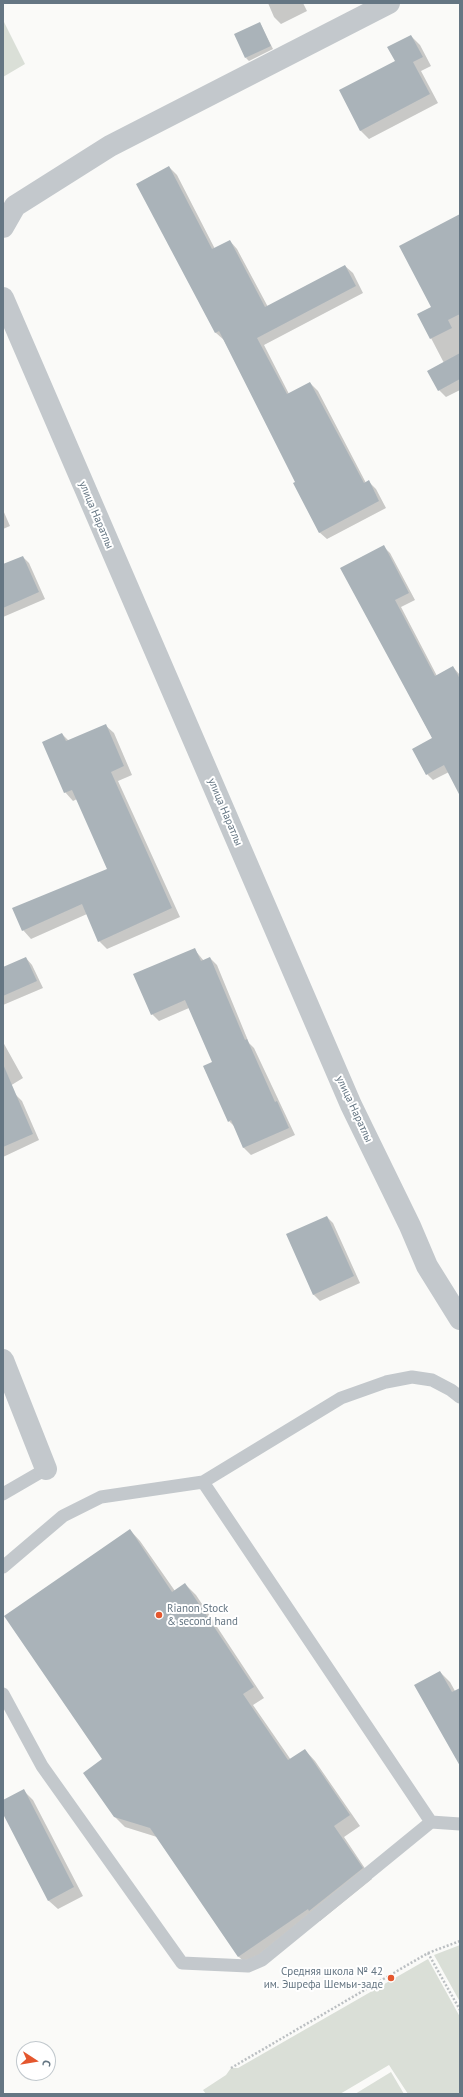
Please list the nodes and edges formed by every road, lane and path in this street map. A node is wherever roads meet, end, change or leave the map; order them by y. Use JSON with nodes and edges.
{"nodes":[{"id":1,"x":389,"y":3,"type":"edge"},
{"id":2,"x":3,"y":227,"type":"edge"},
{"id":3,"x":3,"y":298,"type":"edge"},
{"id":4,"x":460,"y":1319,"type":"edge"},
{"id":5,"x":3,"y":1360,"type":"edge"},
{"id":6,"x":460,"y":1397,"type":"edge"},
{"id":7,"x":46,"y":1469,"type":"joint"},
{"id":8,"x":203,"y":1482,"type":"junction"},
{"id":9,"x":3,"y":1494,"type":"edge"},
{"id":10,"x":3,"y":1567,"type":"edge"},
{"id":11,"x":3,"y":1694,"type":"edge"},
{"id":12,"x":431,"y":1822,"type":"junction"},
{"id":13,"x":460,"y":1824,"type":"edge"},
{"id":14,"x":460,"y":1941,"type":"edge"},
{"id":15,"x":428,"y":1953,"type":"junction"},
{"id":16,"x":460,"y":2010,"type":"edge"},
{"id":17,"x":231,"y":2068,"type":"dead end"}],
"edges":[{"from":1,"to":2,"type":"street"},
{"from":3,"to":4,"type":"street","name":"улица Наратлы"},
{"from":5,"to":7,"type":"street"},
{"from":6,"to":8,"type":"lane"},
{"from":7,"to":9,"type":"lane"},
{"from":8,"to":10,"type":"lane"},
{"from":8,"to":12,"type":"lane"},
{"from":11,"to":12,"type":"lane"},
{"from":12,"to":13,"type":"lane"},
{"from":14,"to":15,"type":"path"},
{"from":15,"to":16,"type":"path"},
{"from":15,"to":17,"type":"path"}]}
